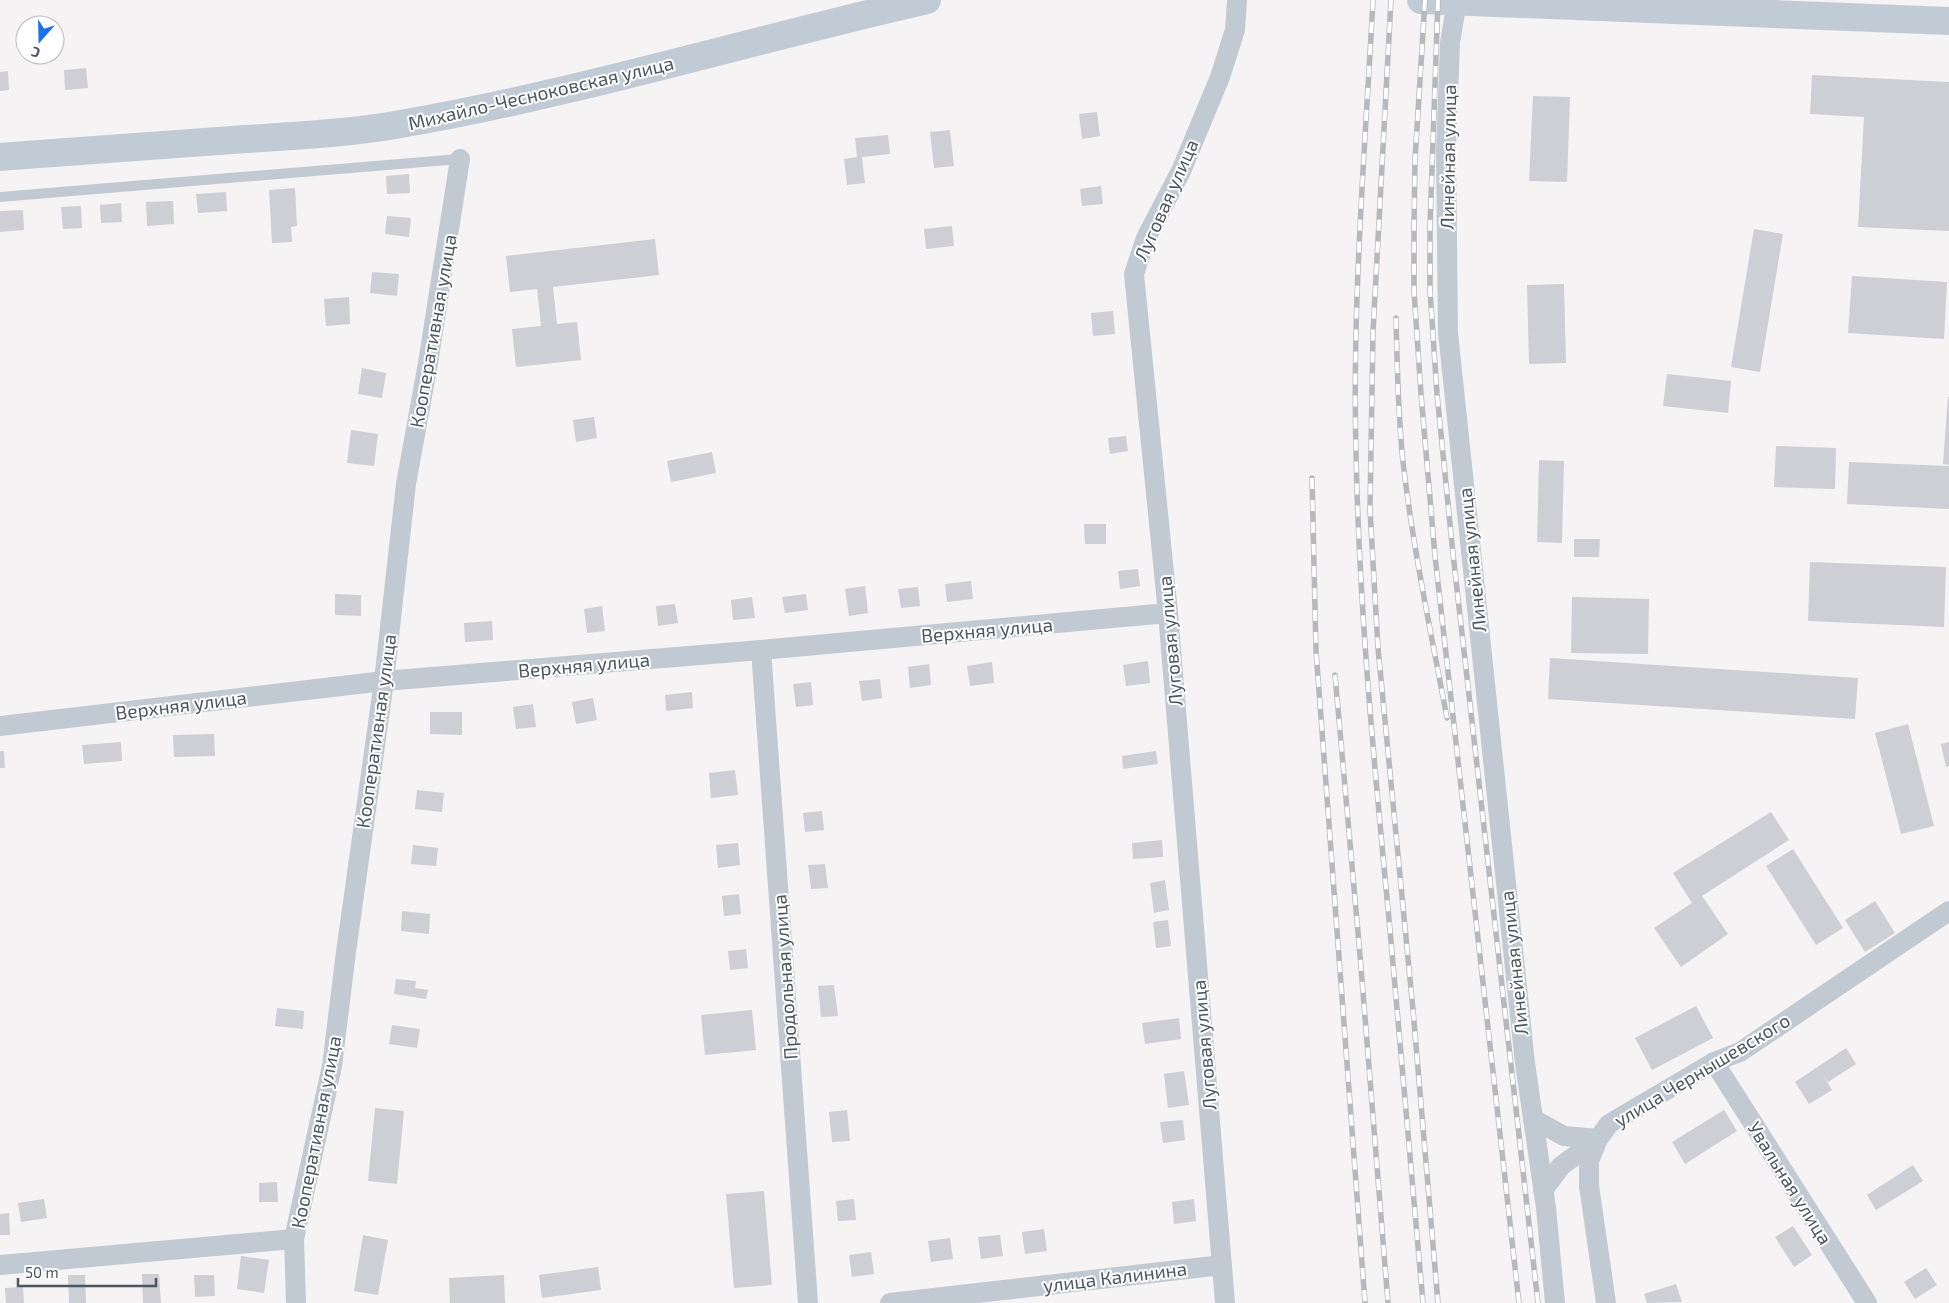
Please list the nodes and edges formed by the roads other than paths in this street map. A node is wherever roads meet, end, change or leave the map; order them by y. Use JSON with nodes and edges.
{"nodes":[{"id":1,"x":926,"y":0,"type":"edge"},
{"id":2,"x":1237,"y":0,"type":"edge"},
{"id":3,"x":1421,"y":0,"type":"edge"},
{"id":4,"x":1457,"y":0,"type":"edge"},
{"id":5,"x":1949,"y":21,"type":"edge"},
{"id":6,"x":0,"y":157,"type":"edge"},
{"id":7,"x":460,"y":159,"type":"joint"},
{"id":8,"x":0,"y":198,"type":"edge"},
{"id":9,"x":1168,"y":613,"type":"junction"},
{"id":10,"x":761,"y":650,"type":"junction"},
{"id":11,"x":384,"y":681,"type":"junction"},
{"id":12,"x":0,"y":726,"type":"edge"},
{"id":13,"x":1949,"y":911,"type":"edge"},
{"id":14,"x":1714,"y":1062,"type":"junction"},
{"id":15,"x":1533,"y":1119,"type":"junction"},
{"id":16,"x":1598,"y":1139,"type":"junction"},
{"id":17,"x":1543,"y":1190,"type":"junction"},
{"id":18,"x":294,"y":1239,"type":"junction"},
{"id":19,"x":0,"y":1265,"type":"edge"},
{"id":20,"x":1222,"y":1265,"type":"junction"},
{"id":21,"x":296,"y":1303,"type":"edge"},
{"id":22,"x":808,"y":1303,"type":"edge"},
{"id":23,"x":890,"y":1303,"type":"edge"},
{"id":24,"x":1225,"y":1303,"type":"edge"},
{"id":25,"x":1555,"y":1303,"type":"edge"},
{"id":26,"x":1606,"y":1303,"type":"edge"},
{"id":27,"x":1867,"y":1303,"type":"edge"}],
"edges":[{"from":1,"to":6,"type":"street","name":"Михайло-Чесноковская улица"},
{"from":2,"to":9,"type":"street","name":"Луговая улица"},
{"from":3,"to":5,"type":"street"},
{"from":4,"to":15,"type":"street","name":"Линейная улица"},
{"from":7,"to":8,"type":"lane"},
{"from":7,"to":11,"type":"street","name":"Кооперативная улица"},
{"from":9,"to":10,"type":"street","name":"Верхняя улица"},
{"from":9,"to":20,"type":"street","name":"Луговая улица"},
{"from":10,"to":11,"type":"street","name":"Верхняя улица"},
{"from":10,"to":22,"type":"street","name":"Продольная улица"},
{"from":11,"to":12,"type":"street","name":"Верхняя улица"},
{"from":11,"to":18,"type":"street","name":"Кооперативная улица"},
{"from":13,"to":14,"type":"street","name":"улица Чернышевского"},
{"from":14,"to":16,"type":"street","name":"улица Чернышевского"},
{"from":14,"to":27,"type":"street","name":"Увальная улица"},
{"from":15,"to":16,"type":"street"},
{"from":15,"to":17,"type":"street","name":"Линейная улица"},
{"from":16,"to":17,"type":"street"},
{"from":16,"to":26,"type":"street","name":"улица Чернышевского"},
{"from":17,"to":25,"type":"street","name":"Линейная улица"},
{"from":18,"to":19,"type":"street"},
{"from":18,"to":21,"type":"street","name":"Кооперативная улица"},
{"from":20,"to":23,"type":"street","name":"улица Калинина"},
{"from":20,"to":24,"type":"street","name":"Луговая улица"}]}
